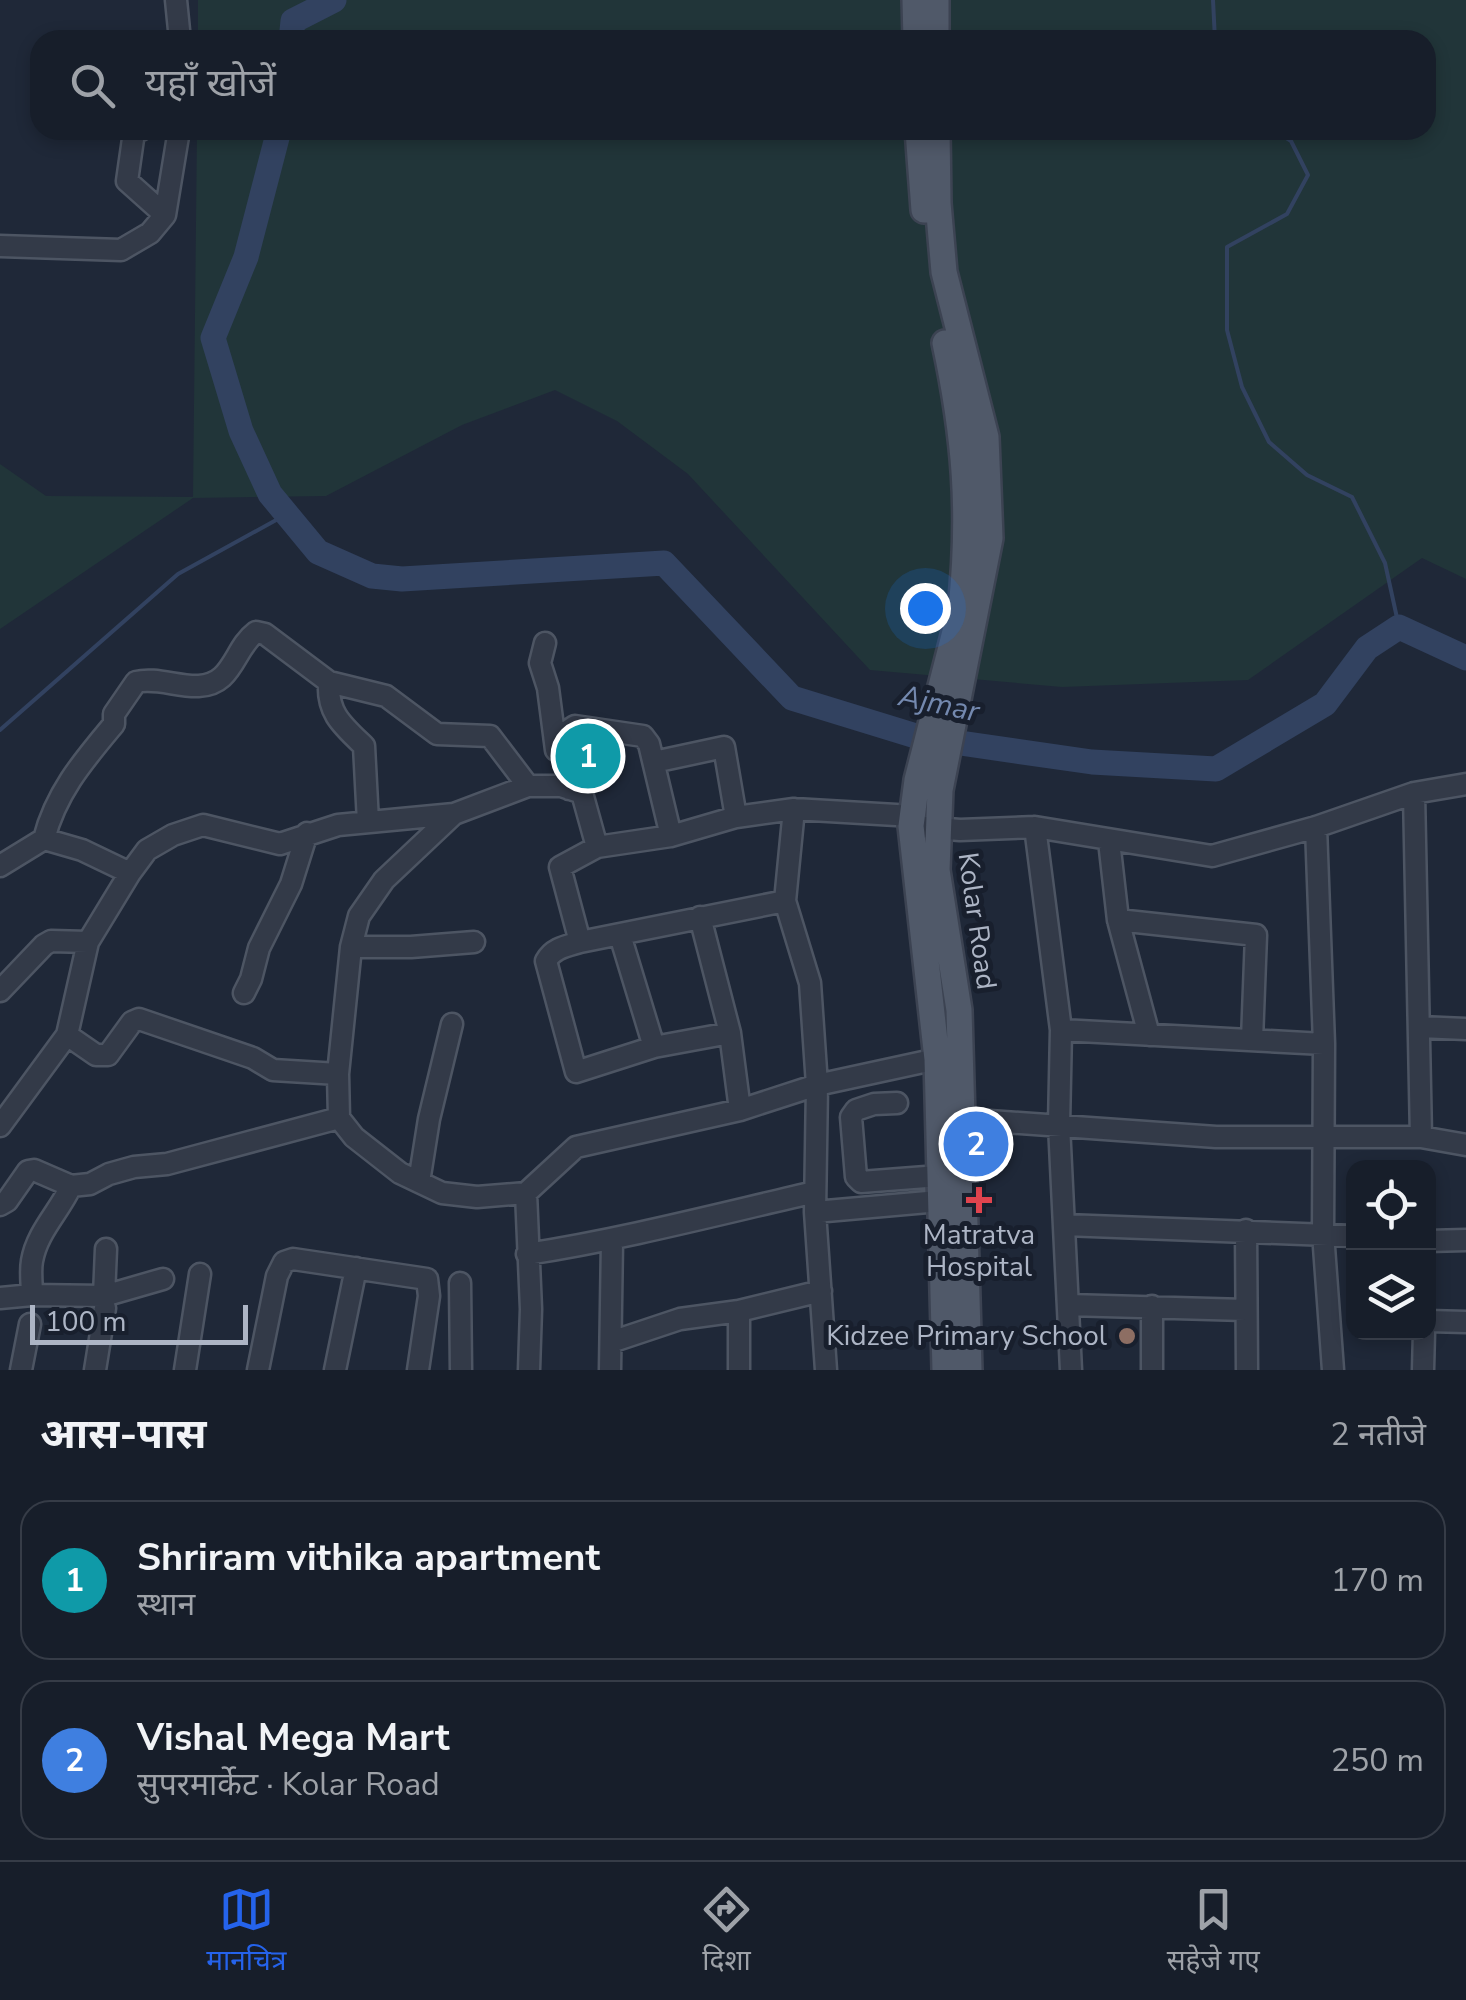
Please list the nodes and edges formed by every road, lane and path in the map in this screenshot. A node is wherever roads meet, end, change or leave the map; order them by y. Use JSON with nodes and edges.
{"nodes":[{"id":1,"x":176,"y":0,"type":"edge"},
{"id":2,"x":915,"y":0,"type":"edge"},
{"id":3,"x":936,"y":0,"type":"edge"},
{"id":4,"x":179,"y":30,"type":"edge"},
{"id":5,"x":916,"y":30,"type":"edge"},
{"id":6,"x":936,"y":30,"type":"edge"},
{"id":7,"x":133,"y":140,"type":"edge"},
{"id":8,"x":177,"y":140,"type":"edge"},
{"id":9,"x":918,"y":140,"type":"edge"},
{"id":10,"x":937,"y":140,"type":"edge"},
{"id":11,"x":165,"y":215,"type":"junction"},
{"id":12,"x":0,"y":246,"type":"edge"},
{"id":13,"x":969,"y":608,"type":"junction"},
{"id":14,"x":545,"y":643,"type":"dead end"},
{"id":15,"x":329,"y":682,"type":"junction"},
{"id":16,"x":654,"y":762,"type":"junction"},
{"id":17,"x":1466,"y":784,"type":"edge"},
{"id":18,"x":528,"y":786,"type":"junction"},
{"id":19,"x":565,"y":788,"type":"junction"},
{"id":20,"x":1414,"y":793,"type":"junction"},
{"id":21,"x":794,"y":809,"type":"junction"},
{"id":22,"x":454,"y":814,"type":"junction"},
{"id":23,"x":736,"y":818,"type":"junction"},
{"id":24,"x":368,"y":822,"type":"junction"},
{"id":25,"x":920,"y":823,"type":"junction"},
{"id":26,"x":1035,"y":826,"type":"junction"},
{"id":27,"x":1316,"y":827,"type":"junction"},
{"id":28,"x":308,"y":833,"type":"junction"},
{"id":29,"x":671,"y":836,"type":"junction"},
{"id":30,"x":44,"y":839,"type":"junction"},
{"id":31,"x":1109,"y":841,"type":"junction"},
{"id":32,"x":597,"y":847,"type":"junction"},
{"id":33,"x":0,"y":866,"type":"edge"},
{"id":34,"x":130,"y":873,"type":"junction"},
{"id":35,"x":785,"y":901,"type":"junction"},
{"id":36,"x":700,"y":917,"type":"junction"},
{"id":37,"x":1118,"y":920,"type":"junction"},
{"id":38,"x":620,"y":934,"type":"junction"},
{"id":39,"x":88,"y":942,"type":"junction"},
{"id":40,"x":474,"y":942,"type":"dead end"},
{"id":41,"x":580,"y":942,"type":"junction"},
{"id":42,"x":351,"y":947,"type":"junction"},
{"id":43,"x":0,"y":991,"type":"edge"},
{"id":44,"x":244,"y":993,"type":"dead end"},
{"id":45,"x":452,"y":1024,"type":"dead end"},
{"id":46,"x":1420,"y":1027,"type":"junction"},
{"id":47,"x":1466,"y":1029,"type":"edge"},
{"id":48,"x":1060,"y":1030,"type":"junction"},
{"id":49,"x":730,"y":1033,"type":"junction"},
{"id":50,"x":67,"y":1035,"type":"junction"},
{"id":51,"x":1149,"y":1035,"type":"junction"},
{"id":52,"x":1252,"y":1040,"type":"junction"},
{"id":53,"x":1324,"y":1044,"type":"junction"},
{"id":54,"x":654,"y":1047,"type":"junction"},
{"id":55,"x":937,"y":1059,"type":"junction"},
{"id":56,"x":338,"y":1074,"type":"junction"},
{"id":57,"x":818,"y":1085,"type":"junction"},
{"id":58,"x":897,"y":1102,"type":"dead end"},
{"id":59,"x":740,"y":1110,"type":"junction"},
{"id":60,"x":340,"y":1118,"type":"junction"},
{"id":61,"x":962,"y":1119,"type":"junction"},
{"id":62,"x":1060,"y":1125,"type":"junction"},
{"id":63,"x":0,"y":1126,"type":"edge"},
{"id":64,"x":1322,"y":1136,"type":"junction"},
{"id":65,"x":1421,"y":1137,"type":"junction"},
{"id":66,"x":1466,"y":1145,"type":"edge"},
{"id":67,"x":419,"y":1182,"type":"junction"},
{"id":68,"x":72,"y":1186,"type":"junction"},
{"id":69,"x":939,"y":1189,"type":"junction"},
{"id":70,"x":526,"y":1193,"type":"junction"},
{"id":71,"x":815,"y":1202,"type":"junction"},
{"id":72,"x":0,"y":1205,"type":"edge"},
{"id":73,"x":1066,"y":1226,"type":"junction"},
{"id":74,"x":1246,"y":1230,"type":"junction"},
{"id":75,"x":1323,"y":1234,"type":"junction"},
{"id":76,"x":1346,"y":1235,"type":"edge"},
{"id":77,"x":1436,"y":1240,"type":"edge"},
{"id":78,"x":1466,"y":1240,"type":"edge"},
{"id":79,"x":612,"y":1241,"type":"junction"},
{"id":80,"x":106,"y":1248,"type":"dead end"},
{"id":81,"x":527,"y":1254,"type":"junction"},
{"id":82,"x":356,"y":1268,"type":"junction"},
{"id":83,"x":200,"y":1274,"type":"dead end"},
{"id":84,"x":164,"y":1279,"type":"dead end"},
{"id":85,"x":460,"y":1283,"type":"dead end"},
{"id":86,"x":821,"y":1292,"type":"junction"},
{"id":87,"x":32,"y":1296,"type":"junction"},
{"id":88,"x":0,"y":1298,"type":"edge"},
{"id":89,"x":105,"y":1302,"type":"junction"},
{"id":90,"x":1069,"y":1304,"type":"junction"},
{"id":91,"x":1152,"y":1306,"type":"junction"},
{"id":92,"x":1245,"y":1310,"type":"junction"},
{"id":93,"x":739,"y":1311,"type":"junction"},
{"id":94,"x":1436,"y":1321,"type":"edge"},
{"id":95,"x":1466,"y":1322,"type":"edge"},
{"id":96,"x":30,"y":1324,"type":"dead end"},
{"id":97,"x":1424,"y":1340,"type":"edge"},
{"id":98,"x":611,"y":1342,"type":"junction"},
{"id":99,"x":21,"y":1370,"type":"edge"},
{"id":100,"x":95,"y":1370,"type":"edge"},
{"id":101,"x":185,"y":1370,"type":"edge"},
{"id":102,"x":258,"y":1370,"type":"edge"},
{"id":103,"x":334,"y":1370,"type":"edge"},
{"id":104,"x":418,"y":1370,"type":"edge"},
{"id":105,"x":460,"y":1370,"type":"edge"},
{"id":106,"x":530,"y":1370,"type":"edge"},
{"id":107,"x":610,"y":1370,"type":"edge"},
{"id":108,"x":739,"y":1370,"type":"edge"},
{"id":109,"x":826,"y":1370,"type":"edge"},
{"id":110,"x":945,"y":1370,"type":"edge"},
{"id":111,"x":969,"y":1370,"type":"edge"},
{"id":112,"x":1071,"y":1370,"type":"edge"},
{"id":113,"x":1152,"y":1370,"type":"edge"},
{"id":114,"x":1247,"y":1370,"type":"edge"},
{"id":115,"x":1333,"y":1370,"type":"edge"},
{"id":116,"x":1423,"y":1370,"type":"edge"}],
"edges":[{"from":1,"to":4,"type":"street"},
{"from":2,"to":5,"type":"main road"},
{"from":3,"to":6,"type":"main road"},
{"from":7,"to":11,"type":"street"},
{"from":8,"to":11,"type":"street"},
{"from":9,"to":13,"type":"main road","name":"Kolar Road"},
{"from":10,"to":13,"type":"main road","name":"Kolar Road"},
{"from":11,"to":12,"type":"street"},
{"from":13,"to":25,"type":"main road","name":"Kolar Road"},
{"from":14,"to":19,"type":"street"},
{"from":15,"to":18,"type":"street"},
{"from":15,"to":24,"type":"street"},
{"from":15,"to":30,"type":"street"},
{"from":16,"to":19,"type":"street"},
{"from":16,"to":23,"type":"street"},
{"from":16,"to":29,"type":"street"},
{"from":17,"to":20,"type":"street"},
{"from":18,"to":19,"type":"street"},
{"from":18,"to":22,"type":"street"},
{"from":19,"to":32,"type":"street"},
{"from":20,"to":27,"type":"street"},
{"from":20,"to":46,"type":"street"},
{"from":21,"to":23,"type":"street"},
{"from":21,"to":25,"type":"street"},
{"from":21,"to":35,"type":"street"},
{"from":22,"to":24,"type":"street"},
{"from":22,"to":42,"type":"street"},
{"from":23,"to":29,"type":"street"},
{"from":24,"to":28,"type":"street"},
{"from":25,"to":26,"type":"street"},
{"from":25,"to":55,"type":"main road","name":"Kolar Road"},
{"from":25,"to":61,"type":"main road","name":"Kolar Road"},
{"from":26,"to":31,"type":"street"},
{"from":26,"to":48,"type":"street"},
{"from":27,"to":31,"type":"street"},
{"from":27,"to":53,"type":"street"},
{"from":28,"to":34,"type":"street"},
{"from":28,"to":44,"type":"street"},
{"from":29,"to":32,"type":"street"},
{"from":30,"to":33,"type":"street"},
{"from":30,"to":34,"type":"street"},
{"from":31,"to":37,"type":"street"},
{"from":32,"to":41,"type":"street"},
{"from":34,"to":39,"type":"street"},
{"from":35,"to":36,"type":"street"},
{"from":35,"to":57,"type":"street"},
{"from":36,"to":38,"type":"street"},
{"from":36,"to":49,"type":"street"},
{"from":37,"to":51,"type":"street"},
{"from":37,"to":52,"type":"street"},
{"from":38,"to":41,"type":"street"},
{"from":38,"to":54,"type":"street"},
{"from":39,"to":43,"type":"street"},
{"from":39,"to":50,"type":"street"},
{"from":40,"to":42,"type":"street"},
{"from":41,"to":54,"type":"street"},
{"from":42,"to":56,"type":"street"},
{"from":45,"to":67,"type":"street"},
{"from":46,"to":47,"type":"street"},
{"from":46,"to":65,"type":"street"},
{"from":48,"to":51,"type":"street"},
{"from":48,"to":62,"type":"street"},
{"from":49,"to":54,"type":"street"},
{"from":49,"to":59,"type":"street"},
{"from":50,"to":56,"type":"street"},
{"from":50,"to":63,"type":"street"},
{"from":51,"to":52,"type":"street"},
{"from":52,"to":53,"type":"street"},
{"from":53,"to":64,"type":"street"},
{"from":55,"to":57,"type":"street"},
{"from":55,"to":69,"type":"main road","name":"Kolar Road"},
{"from":56,"to":60,"type":"street"},
{"from":57,"to":59,"type":"street"},
{"from":57,"to":71,"type":"street"},
{"from":58,"to":69,"type":"street"},
{"from":59,"to":70,"type":"street"},
{"from":60,"to":67,"type":"street"},
{"from":60,"to":68,"type":"street"},
{"from":61,"to":62,"type":"street"},
{"from":61,"to":111,"type":"main road","name":"Kolar Road"},
{"from":62,"to":64,"type":"street"},
{"from":62,"to":73,"type":"street"},
{"from":64,"to":65,"type":"street"},
{"from":64,"to":75,"type":"street"},
{"from":65,"to":66,"type":"street"},
{"from":67,"to":70,"type":"street"},
{"from":68,"to":72,"type":"street"},
{"from":68,"to":87,"type":"street"},
{"from":69,"to":71,"type":"street"},
{"from":69,"to":110,"type":"main road","name":"Kolar Road"},
{"from":70,"to":81,"type":"street"},
{"from":71,"to":79,"type":"street"},
{"from":71,"to":86,"type":"street"},
{"from":73,"to":74,"type":"street"},
{"from":73,"to":90,"type":"street"},
{"from":74,"to":75,"type":"street"},
{"from":74,"to":92,"type":"street"},
{"from":75,"to":76,"type":"street"},
{"from":75,"to":115,"type":"street"},
{"from":77,"to":78,"type":"street"},
{"from":79,"to":81,"type":"street"},
{"from":79,"to":98,"type":"street"},
{"from":80,"to":89,"type":"street"},
{"from":81,"to":106,"type":"street"},
{"from":82,"to":102,"type":"street"},
{"from":82,"to":103,"type":"street"},
{"from":82,"to":104,"type":"street"},
{"from":83,"to":101,"type":"street"},
{"from":84,"to":89,"type":"street"},
{"from":85,"to":105,"type":"street"},
{"from":86,"to":93,"type":"street"},
{"from":86,"to":109,"type":"street"},
{"from":87,"to":88,"type":"street"},
{"from":87,"to":89,"type":"street"},
{"from":89,"to":100,"type":"street"},
{"from":90,"to":91,"type":"street"},
{"from":90,"to":112,"type":"street"},
{"from":91,"to":92,"type":"street"},
{"from":91,"to":113,"type":"street"},
{"from":92,"to":114,"type":"street"},
{"from":93,"to":98,"type":"street"},
{"from":93,"to":108,"type":"street"},
{"from":94,"to":95,"type":"street"},
{"from":96,"to":99,"type":"street"},
{"from":97,"to":116,"type":"street"},
{"from":98,"to":107,"type":"street"}]}
